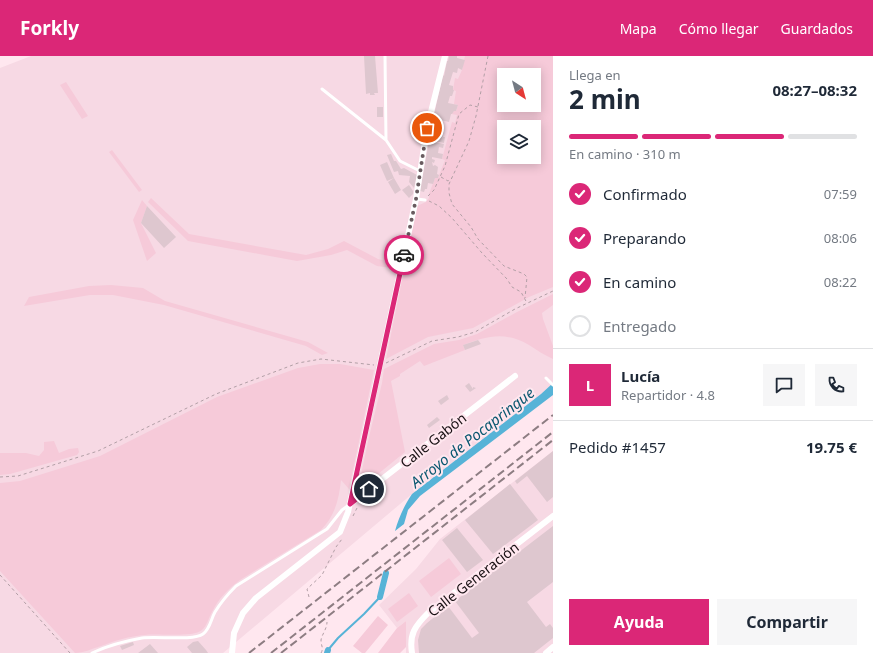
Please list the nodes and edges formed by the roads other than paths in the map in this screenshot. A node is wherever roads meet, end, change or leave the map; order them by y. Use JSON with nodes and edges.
{"nodes":[{"id":1,"x":385,"y":56,"type":"edge"},
{"id":2,"x":445,"y":56,"type":"edge"},
{"id":3,"x":322,"y":88,"type":"dead end"},
{"id":4,"x":386,"y":140,"type":"junction"},
{"id":5,"x":420,"y":170,"type":"junction"},
{"id":6,"x":416,"y":199,"type":"junction"},
{"id":7,"x":425,"y":200,"type":"road end"},
{"id":8,"x":515,"y":376,"type":"dead end"},
{"id":9,"x":546,"y":378,"type":"dead end"},
{"id":10,"x":553,"y":385,"type":"edge"},
{"id":11,"x":350,"y":504,"type":"junction"},
{"id":12,"x":553,"y":516,"type":"edge"},
{"id":13,"x":553,"y":647,"type":"edge"},
{"id":14,"x":232,"y":652,"type":"edge"},
{"id":15,"x":92,"y":653,"type":"edge"},
{"id":16,"x":411,"y":653,"type":"edge"},
{"id":17,"x":546,"y":653,"type":"edge"}],
"edges":[{"from":1,"to":4,"type":"lane"},
{"from":2,"to":5,"type":"street"},
{"from":3,"to":4,"type":"lane"},
{"from":4,"to":5,"type":"lane"},
{"from":5,"to":6,"type":"street"},
{"from":6,"to":7,"type":"lane"},
{"from":6,"to":11,"type":"street"},
{"from":8,"to":11,"type":"street","name":"Calle Gabón"},
{"from":9,"to":10,"type":"lane"},
{"from":11,"to":14,"type":"street"},
{"from":11,"to":15,"type":"lane"},
{"from":12,"to":16,"type":"street","name":"Calle Generación"},
{"from":13,"to":17,"type":"street"}]}
